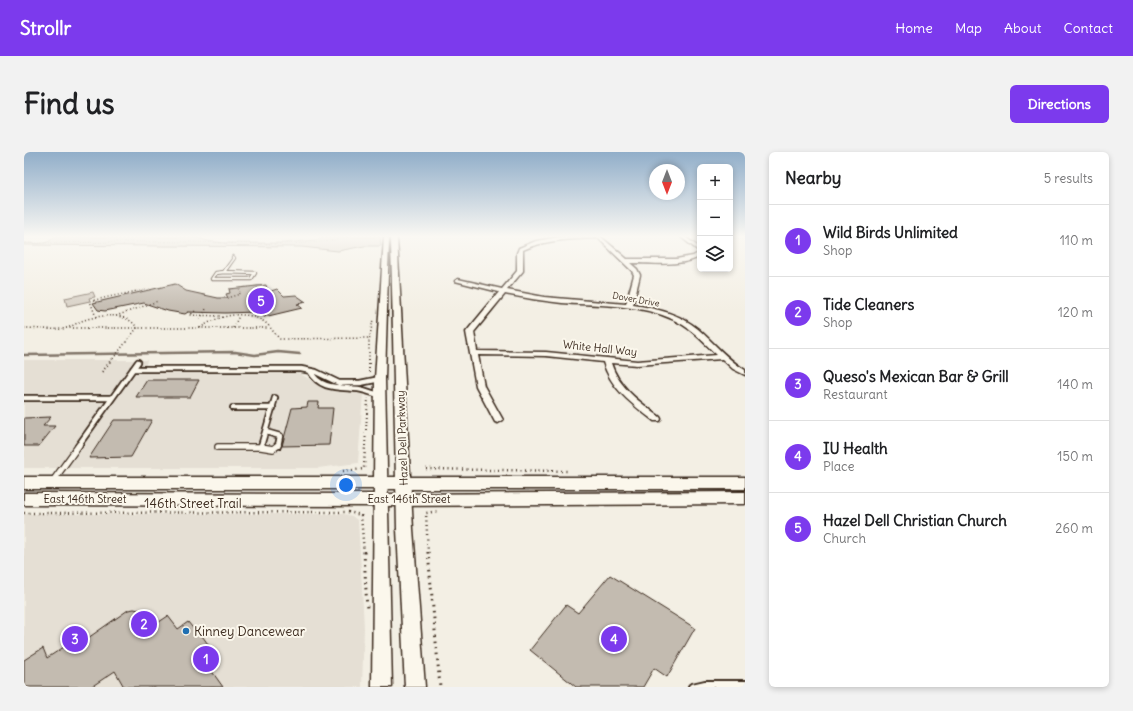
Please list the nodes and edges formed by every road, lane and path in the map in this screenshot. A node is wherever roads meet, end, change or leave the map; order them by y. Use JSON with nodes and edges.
{"nodes":[{"id":1,"x":231,"y":262,"type":"edge"},
{"id":2,"x":384,"y":262,"type":"edge"},
{"id":3,"x":395,"y":262,"type":"edge"},
{"id":4,"x":520,"y":262,"type":"edge"},
{"id":5,"x":626,"y":262,"type":"edge"},
{"id":6,"x":224,"y":272,"type":"junction"},
{"id":7,"x":458,"y":281,"type":"dead end"},
{"id":8,"x":150,"y":289,"type":"dead end"},
{"id":9,"x":504,"y":291,"type":"junction"},
{"id":10,"x":249,"y":296,"type":"dead end"},
{"id":11,"x":230,"y":297,"type":"dead end"},
{"id":12,"x":158,"y":301,"type":"dead end"},
{"id":13,"x":629,"y":306,"type":"junction"},
{"id":14,"x":206,"y":309,"type":"dead end"},
{"id":15,"x":195,"y":311,"type":"dead end"},
{"id":16,"x":248,"y":312,"type":"dead end"},
{"id":17,"x":239,"y":315,"type":"junction"},
{"id":18,"x":115,"y":316,"type":"junction"},
{"id":19,"x":201,"y":316,"type":"junction"},
{"id":20,"x":226,"y":316,"type":"junction"},
{"id":21,"x":248,"y":316,"type":"junction"},
{"id":22,"x":96,"y":317,"type":"junction"},
{"id":23,"x":200,"y":319,"type":"dead end"},
{"id":24,"x":24,"y":328,"type":"edge"},
{"id":25,"x":66,"y":328,"type":"junction"},
{"id":26,"x":137,"y":328,"type":"junction"},
{"id":27,"x":200,"y":328,"type":"junction"},
{"id":28,"x":233,"y":328,"type":"junction"},
{"id":29,"x":268,"y":328,"type":"junction"},
{"id":30,"x":370,"y":338,"type":"dead end"},
{"id":31,"x":369,"y":342,"type":"dead end"},
{"id":32,"x":474,"y":353,"type":"junction"},
{"id":33,"x":724,"y":357,"type":"junction"},
{"id":34,"x":606,"y":360,"type":"junction"},
{"id":35,"x":138,"y":362,"type":"dead end"},
{"id":36,"x":133,"y":369,"type":"junction"},
{"id":37,"x":310,"y":371,"type":"junction"},
{"id":38,"x":102,"y":372,"type":"dead end"},
{"id":39,"x":745,"y":372,"type":"edge"},
{"id":40,"x":374,"y":378,"type":"junction"},
{"id":41,"x":374,"y":395,"type":"junction"},
{"id":42,"x":24,"y":398,"type":"edge"},
{"id":43,"x":112,"y":398,"type":"junction"},
{"id":44,"x":275,"y":398,"type":"dead end"},
{"id":45,"x":233,"y":408,"type":"dead end"},
{"id":46,"x":273,"y":408,"type":"junction"},
{"id":47,"x":657,"y":419,"type":"dead end"},
{"id":48,"x":498,"y":420,"type":"dead end"},
{"id":49,"x":266,"y":432,"type":"junction"},
{"id":50,"x":218,"y":447,"type":"dead end"},
{"id":51,"x":261,"y":447,"type":"junction"},
{"id":52,"x":364,"y":469,"type":"dead end"},
{"id":53,"x":380,"y":482,"type":"junction"},
{"id":54,"x":404,"y":482,"type":"junction"},
{"id":55,"x":24,"y":483,"type":"edge"},
{"id":56,"x":51,"y":483,"type":"junction"},
{"id":57,"x":745,"y":483,"type":"edge"},
{"id":58,"x":745,"y":498,"type":"edge"},
{"id":59,"x":24,"y":499,"type":"edge"},
{"id":60,"x":405,"y":499,"type":"junction"},
{"id":61,"x":380,"y":500,"type":"junction"},
{"id":62,"x":24,"y":513,"type":"edge"},
{"id":63,"x":426,"y":513,"type":"dead end"},
{"id":64,"x":367,"y":617,"type":"dead end"},
{"id":65,"x":745,"y":684,"type":"edge"},
{"id":66,"x":382,"y":687,"type":"edge"},
{"id":67,"x":415,"y":687,"type":"edge"},
{"id":68,"x":440,"y":687,"type":"edge"},
{"id":69,"x":692,"y":687,"type":"edge"}],
"edges":[{"from":1,"to":6,"type":"lane"},
{"from":2,"to":40,"type":"main road","name":"Hazel Dell Parkway"},
{"from":3,"to":54,"type":"main road","name":"Hazel Dell Parkway"},
{"from":4,"to":9,"type":"street"},
{"from":5,"to":13,"type":"street"},
{"from":6,"to":6,"type":"lane"},
{"from":7,"to":9,"type":"street","name":"Dover Drive"},
{"from":8,"to":22,"type":"path"},
{"from":9,"to":13,"type":"street","name":"Dover Drive"},
{"from":9,"to":32,"type":"street"},
{"from":10,"to":11,"type":"path"},
{"from":12,"to":18,"type":"path"},
{"from":13,"to":33,"type":"street","name":"Dover Drive"},
{"from":14,"to":19,"type":"path"},
{"from":15,"to":19,"type":"path"},
{"from":16,"to":21,"type":"path"},
{"from":17,"to":20,"type":"path"},
{"from":17,"to":21,"type":"path"},
{"from":17,"to":28,"type":"path"},
{"from":18,"to":22,"type":"path"},
{"from":18,"to":26,"type":"path"},
{"from":19,"to":20,"type":"path"},
{"from":19,"to":23,"type":"path"},
{"from":20,"to":27,"type":"path"},
{"from":21,"to":29,"type":"path"},
{"from":22,"to":25,"type":"path"},
{"from":24,"to":25,"type":"path"},
{"from":25,"to":26,"type":"path"},
{"from":26,"to":27,"type":"path"},
{"from":26,"to":38,"type":"path"},
{"from":27,"to":28,"type":"path"},
{"from":28,"to":29,"type":"path"},
{"from":29,"to":30,"type":"path"},
{"from":31,"to":40,"type":"path"},
{"from":32,"to":34,"type":"street","name":"White Hall Way"},
{"from":32,"to":48,"type":"street"},
{"from":33,"to":34,"type":"street","name":"White Hall Way"},
{"from":33,"to":39,"type":"street","name":"Dover Drive"},
{"from":34,"to":47,"type":"street"},
{"from":35,"to":36,"type":"lane"},
{"from":36,"to":37,"type":"lane"},
{"from":36,"to":43,"type":"lane"},
{"from":37,"to":40,"type":"lane"},
{"from":37,"to":41,"type":"lane"},
{"from":40,"to":41,"type":"main road","name":"Hazel Dell Parkway"},
{"from":41,"to":52,"type":"path"},
{"from":41,"to":53,"type":"main road","name":"Hazel Dell Parkway"},
{"from":42,"to":43,"type":"lane"},
{"from":43,"to":56,"type":"lane"},
{"from":44,"to":46,"type":"lane"},
{"from":45,"to":46,"type":"lane"},
{"from":46,"to":49,"type":"lane"},
{"from":49,"to":51,"type":"lane"},
{"from":49,"to":51,"type":"lane"},
{"from":50,"to":51,"type":"lane"},
{"from":53,"to":54,"type":"main road","name":"East 146th Street"},
{"from":53,"to":56,"type":"main road","name":"East 146th Street"},
{"from":53,"to":61,"type":"main road","name":"Hazel Dell Parkway"},
{"from":54,"to":57,"type":"main road","name":"East 146th Street"},
{"from":54,"to":60,"type":"main road","name":"Hazel Dell Parkway"},
{"from":55,"to":56,"type":"main road","name":"East 146th Street"},
{"from":58,"to":60,"type":"main road","name":"East 146th Street"},
{"from":59,"to":61,"type":"main road","name":"East 146th Street"},
{"from":60,"to":61,"type":"main road","name":"East 146th Street"},
{"from":60,"to":67,"type":"main road","name":"Hazel Dell Parkway"},
{"from":61,"to":66,"type":"main road","name":"Hazel Dell Parkway"},
{"from":62,"to":64,"type":"path","name":"146th Street Trail"},
{"from":63,"to":68,"type":"path"},
{"from":65,"to":69,"type":"lane"}]}
